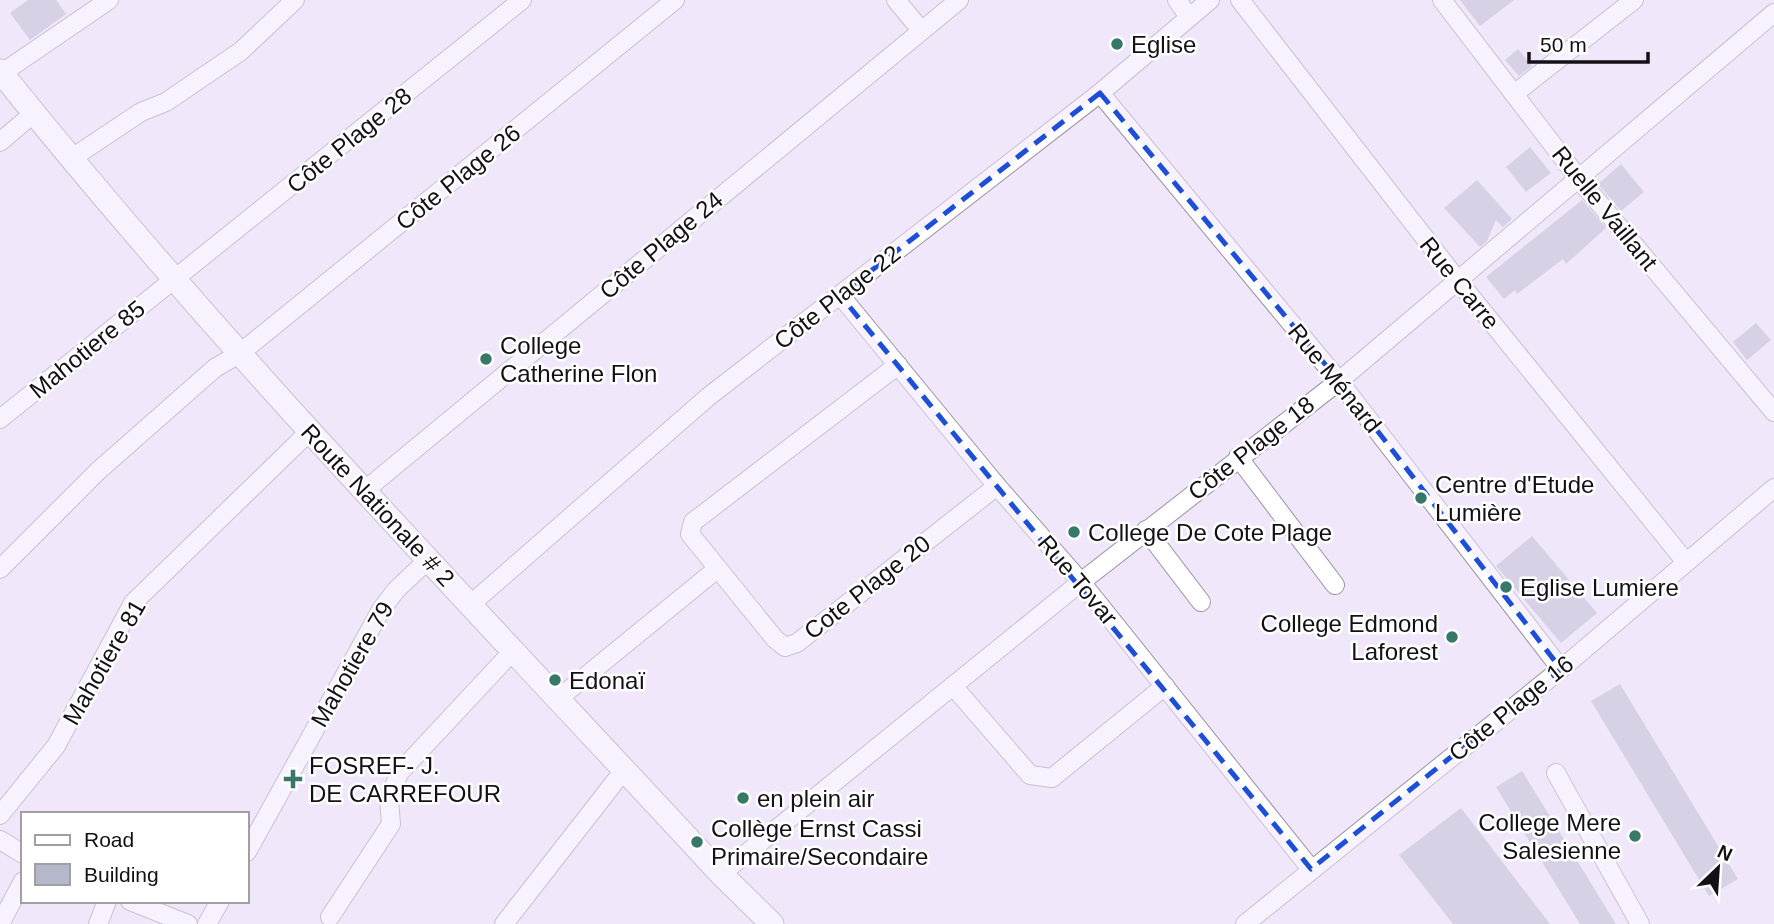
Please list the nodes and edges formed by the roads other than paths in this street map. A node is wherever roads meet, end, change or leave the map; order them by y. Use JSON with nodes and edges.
{"nodes":[{"id":1,"x":109,"y":0,"type":"edge"},
{"id":2,"x":295,"y":0,"type":"edge"},
{"id":3,"x":522,"y":0,"type":"edge"},
{"id":4,"x":675,"y":0,"type":"edge"},
{"id":5,"x":896,"y":0,"type":"edge"},
{"id":6,"x":959,"y":0,"type":"edge"},
{"id":7,"x":1177,"y":0,"type":"edge"},
{"id":8,"x":1210,"y":0,"type":"edge"},
{"id":9,"x":1240,"y":0,"type":"edge"},
{"id":10,"x":1442,"y":0,"type":"edge"},
{"id":11,"x":1634,"y":0,"type":"edge"},
{"id":12,"x":1767,"y":0,"type":"edge"},
{"id":13,"x":1774,"y":11,"type":"edge"},
{"id":14,"x":1189,"y":17,"type":"junction"},
{"id":15,"x":921,"y":30,"type":"junction"},
{"id":16,"x":1,"y":72,"type":"edge"},
{"id":17,"x":1100,"y":93,"type":"junction"},
{"id":18,"x":1514,"y":94,"type":"junction"},
{"id":19,"x":34,"y":113,"type":"junction"},
{"id":20,"x":0,"y":142,"type":"edge"},
{"id":21,"x":72,"y":158,"type":"junction"},
{"id":22,"x":1579,"y":179,"type":"junction"},
{"id":23,"x":175,"y":278,"type":"junction"},
{"id":24,"x":1459,"y":282,"type":"junction"},
{"id":25,"x":840,"y":295,"type":"junction"},
{"id":26,"x":239,"y":354,"type":"junction"},
{"id":27,"x":898,"y":365,"type":"junction"},
{"id":28,"x":1339,"y":381,"type":"junction"},
{"id":29,"x":1774,"y":412,"type":"edge"},
{"id":30,"x":0,"y":419,"type":"edge"},
{"id":31,"x":309,"y":432,"type":"junction"},
{"id":32,"x":1238,"y":457,"type":"junction"},
{"id":33,"x":996,"y":485,"type":"junction"},
{"id":34,"x":1774,"y":488,"type":"edge"},
{"id":35,"x":364,"y":491,"type":"junction"},
{"id":36,"x":1146,"y":530,"type":"junction"},
{"id":37,"x":429,"y":559,"type":"junction"},
{"id":38,"x":1685,"y":561,"type":"junction"},
{"id":39,"x":0,"y":569,"type":"edge"},
{"id":40,"x":717,"y":569,"type":"junction"},
{"id":41,"x":1081,"y":582,"type":"junction"},
{"id":42,"x":1335,"y":585,"type":"dead end"},
{"id":43,"x":1201,"y":602,"type":"dead end"},
{"id":44,"x":471,"y":604,"type":"junction"},
{"id":45,"x":513,"y":651,"type":"junction"},
{"id":46,"x":1561,"y":669,"type":"junction"},
{"id":47,"x":953,"y":685,"type":"junction"},
{"id":48,"x":1165,"y":686,"type":"junction"},
{"id":49,"x":559,"y":698,"type":"junction"},
{"id":50,"x":624,"y":770,"type":"junction"},
{"id":51,"x":1556,"y":773,"type":"dead end"},
{"id":52,"x":0,"y":815,"type":"edge"},
{"id":53,"x":0,"y":840,"type":"edge"},
{"id":54,"x":248,"y":850,"type":"edge"},
{"id":55,"x":21,"y":853,"type":"edge"},
{"id":56,"x":1311,"y":869,"type":"junction"},
{"id":57,"x":720,"y":874,"type":"junction"},
{"id":58,"x":21,"y":885,"type":"edge"},
{"id":59,"x":106,"y":903,"type":"edge"},
{"id":60,"x":135,"y":903,"type":"edge"},
{"id":61,"x":219,"y":903,"type":"edge"},
{"id":62,"x":330,"y":918,"type":"dead end"},
{"id":63,"x":0,"y":924,"type":"edge"},
{"id":64,"x":98,"y":924,"type":"edge"},
{"id":65,"x":188,"y":924,"type":"edge"},
{"id":66,"x":207,"y":924,"type":"edge"},
{"id":67,"x":504,"y":924,"type":"edge"},
{"id":68,"x":772,"y":924,"type":"edge"},
{"id":69,"x":1245,"y":924,"type":"edge"},
{"id":70,"x":1640,"y":924,"type":"edge"}],
"edges":[{"from":1,"to":16,"type":"street"},
{"from":2,"to":21,"type":"street"},
{"from":3,"to":23,"type":"street","name":"Côte Plage 28"},
{"from":4,"to":26,"type":"street","name":"Côte Plage 26"},
{"from":5,"to":15,"type":"street"},
{"from":6,"to":15,"type":"street","name":"Côte Plage 24"},
{"from":7,"to":14,"type":"street"},
{"from":8,"to":14,"type":"street","name":"Côte Plage 22"},
{"from":9,"to":24,"type":"street","name":"Rue Carre"},
{"from":10,"to":18,"type":"street","name":"Ruelle Vaillant"},
{"from":11,"to":18,"type":"street"},
{"from":12,"to":13,"type":"street"},
{"from":13,"to":22,"type":"street","name":"Côte Plage 18"},
{"from":14,"to":17,"type":"street","name":"Côte Plage 22"},
{"from":15,"to":35,"type":"street","name":"Côte Plage 24"},
{"from":16,"to":19,"type":"main road","name":"Route Nationale # 2"},
{"from":17,"to":25,"type":"street","name":"Côte Plage 22"},
{"from":17,"to":28,"type":"street","name":"Rue Ménard"},
{"from":18,"to":22,"type":"street","name":"Ruelle Vaillant"},
{"from":19,"to":20,"type":"street"},
{"from":19,"to":21,"type":"main road","name":"Route Nationale # 2"},
{"from":21,"to":23,"type":"main road","name":"Route Nationale # 2"},
{"from":22,"to":24,"type":"street","name":"Côte Plage 18"},
{"from":22,"to":29,"type":"street","name":"Ruelle Vaillant"},
{"from":23,"to":26,"type":"main road","name":"Route Nationale # 2"},
{"from":23,"to":30,"type":"street","name":"Mahotiere 85"},
{"from":24,"to":28,"type":"street","name":"Côte Plage 18"},
{"from":24,"to":38,"type":"street","name":"Rue Carre"},
{"from":25,"to":27,"type":"street","name":"Rue Tovar"},
{"from":25,"to":44,"type":"street","name":"Côte Plage 22"},
{"from":26,"to":31,"type":"main road","name":"Route Nationale # 2"},
{"from":26,"to":39,"type":"street","name":"Côte Plage 26"},
{"from":27,"to":33,"type":"street","name":"Rue Tovar"},
{"from":27,"to":40,"type":"street","name":"Cote Plage 20"},
{"from":28,"to":32,"type":"street","name":"Côte Plage 18"},
{"from":28,"to":46,"type":"street","name":"Rue Ménard"},
{"from":31,"to":35,"type":"main road","name":"Route Nationale # 2"},
{"from":31,"to":52,"type":"street","name":"Mahotiere 81"},
{"from":32,"to":36,"type":"street","name":"Côte Plage 18"},
{"from":32,"to":42,"type":"street"},
{"from":33,"to":40,"type":"street","name":"Cote Plage 20"},
{"from":33,"to":41,"type":"street","name":"Rue Tovar"},
{"from":34,"to":38,"type":"street","name":"Côte Plage 16"},
{"from":35,"to":37,"type":"main road","name":"Route Nationale # 2"},
{"from":36,"to":41,"type":"street","name":"Côte Plage 18"},
{"from":36,"to":43,"type":"street"},
{"from":37,"to":44,"type":"main road","name":"Route Nationale # 2"},
{"from":37,"to":54,"type":"street","name":"Mahotiere 79"},
{"from":38,"to":46,"type":"street","name":"Côte Plage 16"},
{"from":40,"to":49,"type":"street"},
{"from":41,"to":47,"type":"street","name":"Côte Plage 18"},
{"from":41,"to":48,"type":"street","name":"Rue Tovar"},
{"from":44,"to":45,"type":"main road","name":"Route Nationale # 2"},
{"from":45,"to":49,"type":"main road","name":"Route Nationale # 2"},
{"from":45,"to":62,"type":"street"},
{"from":46,"to":56,"type":"street","name":"Côte Plage 16"},
{"from":47,"to":48,"type":"street"},
{"from":47,"to":57,"type":"street","name":"Côte Plage 18"},
{"from":48,"to":56,"type":"street","name":"Rue Tovar"},
{"from":49,"to":50,"type":"main road","name":"Route Nationale # 2"},
{"from":50,"to":57,"type":"main road","name":"Route Nationale # 2"},
{"from":50,"to":67,"type":"street"},
{"from":51,"to":70,"type":"street"},
{"from":53,"to":55,"type":"street"},
{"from":56,"to":69,"type":"street","name":"Côte Plage 16"},
{"from":57,"to":68,"type":"main road","name":"Route Nationale # 2"},
{"from":58,"to":63,"type":"street"},
{"from":59,"to":64,"type":"street"},
{"from":60,"to":65,"type":"street"},
{"from":61,"to":66,"type":"street"}]}
